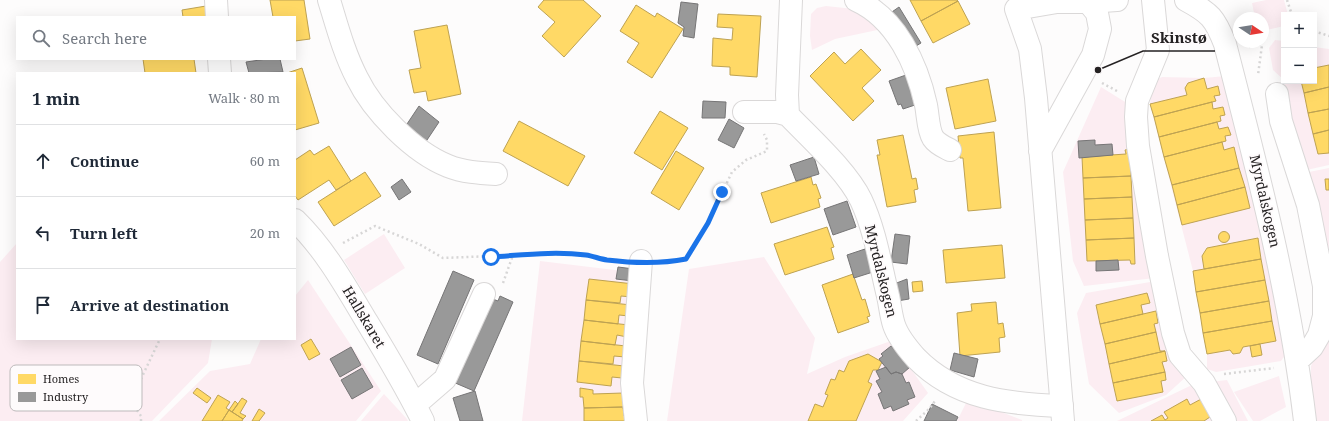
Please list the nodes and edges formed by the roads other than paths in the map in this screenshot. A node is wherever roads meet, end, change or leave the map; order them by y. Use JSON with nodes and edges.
{"nodes":[{"id":1,"x":216,"y":0,"type":"edge"},
{"id":2,"x":329,"y":0,"type":"edge"},
{"id":3,"x":791,"y":0,"type":"edge"},
{"id":4,"x":856,"y":0,"type":"edge"},
{"id":5,"x":1117,"y":0,"type":"edge"},
{"id":6,"x":1153,"y":0,"type":"edge"},
{"id":7,"x":1186,"y":0,"type":"edge"},
{"id":8,"x":1088,"y":2,"type":"junction"},
{"id":9,"x":1013,"y":4,"type":"edge"},
{"id":10,"x":217,"y":16,"type":"edge"},
{"id":11,"x":219,"y":60,"type":"edge"},
{"id":12,"x":220,"y":72,"type":"edge"},
{"id":13,"x":1277,"y":94,"type":"dead end"},
{"id":14,"x":744,"y":112,"type":"dead end"},
{"id":15,"x":788,"y":115,"type":"junction"},
{"id":16,"x":950,"y":150,"type":"dead end"},
{"id":17,"x":1040,"y":151,"type":"junction"},
{"id":18,"x":496,"y":174,"type":"dead end"},
{"id":19,"x":296,"y":221,"type":"edge"},
{"id":20,"x":641,"y":261,"type":"road end"},
{"id":21,"x":484,"y":294,"type":"dead end"},
{"id":22,"x":1298,"y":362,"type":"junction"},
{"id":23,"x":419,"y":413,"type":"edge"},
{"id":24,"x":1062,"y":413,"type":"edge"},
{"id":25,"x":636,"y":421,"type":"edge"},
{"id":26,"x":1225,"y":421,"type":"edge"},
{"id":27,"x":1305,"y":421,"type":"edge"}],
"edges":[{"from":1,"to":10,"type":"street"},
{"from":2,"to":18,"type":"street"},
{"from":3,"to":15,"type":"street"},
{"from":4,"to":16,"type":"street"},
{"from":5,"to":8,"type":"street","name":"Myrdalskogen"},
{"from":6,"to":26,"type":"street"},
{"from":7,"to":22,"type":"street","name":"Myrdalskogen"},
{"from":8,"to":9,"type":"street","name":"Myrdalskogen"},
{"from":8,"to":17,"type":"street"},
{"from":9,"to":17,"type":"street","name":"Myrdalskogen"},
{"from":11,"to":12,"type":"street"},
{"from":13,"to":22,"type":"street"},
{"from":14,"to":15,"type":"street"},
{"from":15,"to":24,"type":"street","name":"Myrdalskogen"},
{"from":17,"to":24,"type":"street","name":"Myrdalskogen"},
{"from":19,"to":23,"type":"street","name":"Hallskaret"},
{"from":20,"to":25,"type":"street"},
{"from":21,"to":23,"type":"street"},
{"from":22,"to":27,"type":"street","name":"Myrdalskogen"}]}
